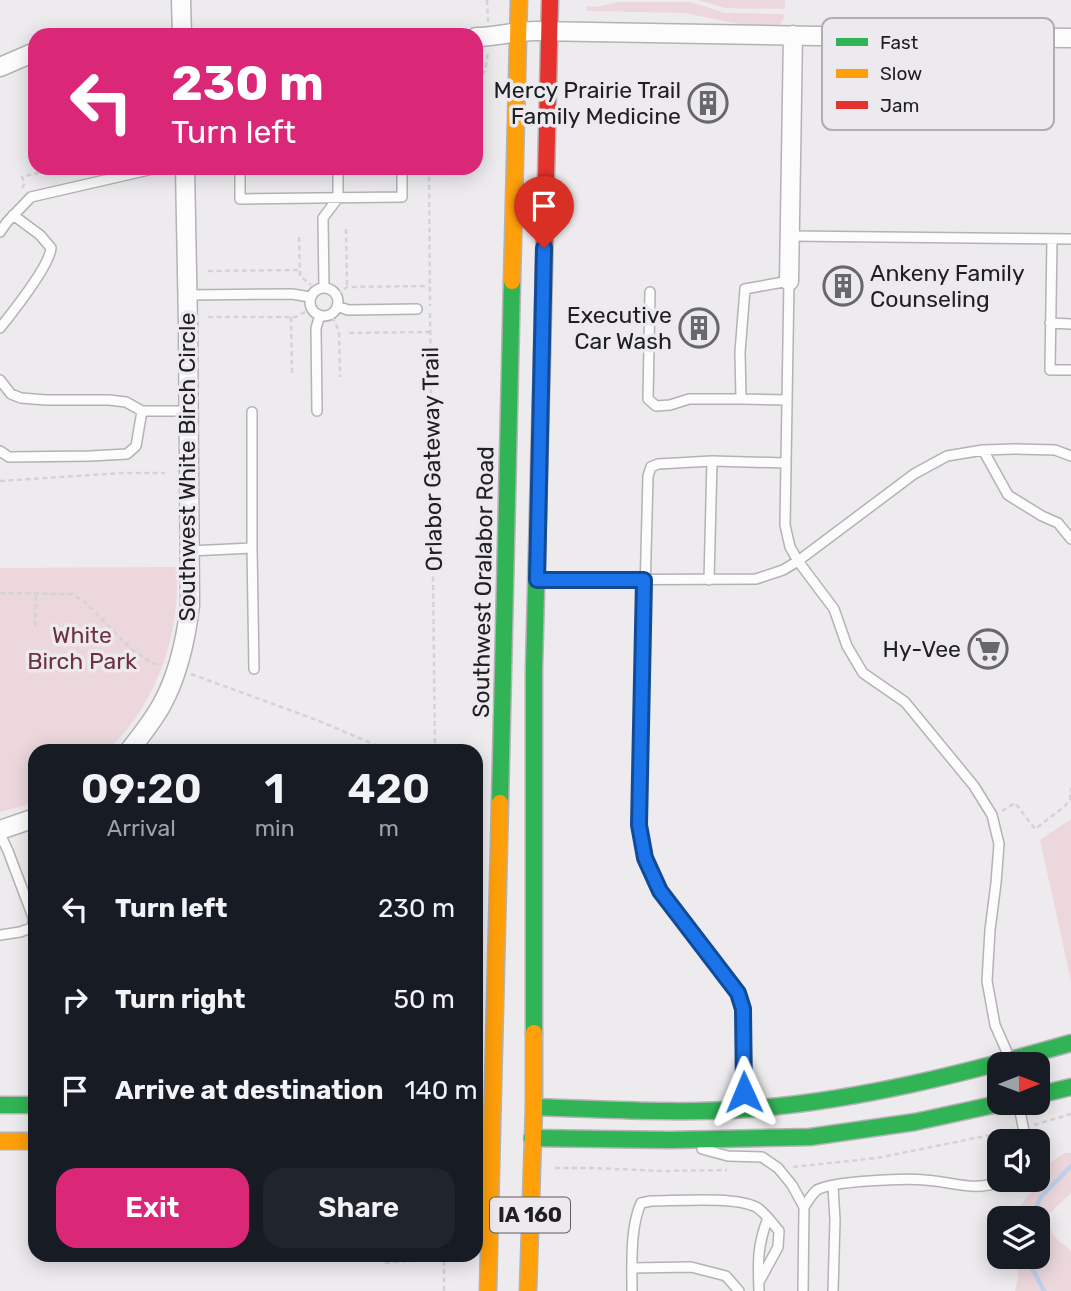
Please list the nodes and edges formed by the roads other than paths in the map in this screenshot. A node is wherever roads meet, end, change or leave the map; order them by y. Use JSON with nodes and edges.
{"nodes":[{"id":1,"x":181,"y":0,"type":"edge"},
{"id":2,"x":519,"y":0,"type":"edge"},
{"id":3,"x":550,"y":0,"type":"edge"},
{"id":4,"x":183,"y":28,"type":"edge"},
{"id":5,"x":517,"y":31,"type":"junction"},
{"id":6,"x":549,"y":31,"type":"junction"},
{"id":7,"x":793,"y":36,"type":"junction"},
{"id":8,"x":822,"y":36,"type":"edge"},
{"id":9,"x":483,"y":37,"type":"edge"},
{"id":10,"x":28,"y":55,"type":"edge"},
{"id":11,"x":0,"y":67,"type":"edge"},
{"id":12,"x":127,"y":175,"type":"edge"},
{"id":13,"x":185,"y":175,"type":"edge"},
{"id":14,"x":240,"y":175,"type":"edge"},
{"id":15,"x":338,"y":175,"type":"edge"},
{"id":16,"x":402,"y":175,"type":"edge"},
{"id":17,"x":338,"y":198,"type":"junction"},
{"id":18,"x":13,"y":215,"type":"junction"},
{"id":19,"x":0,"y":232,"type":"edge"},
{"id":20,"x":790,"y":236,"type":"junction"},
{"id":21,"x":1052,"y":239,"type":"junction"},
{"id":22,"x":1071,"y":239,"type":"edge"},
{"id":23,"x":789,"y":281,"type":"junction"},
{"id":24,"x":317,"y":292,"type":"junction"},
{"id":25,"x":650,"y":292,"type":"dead end"},
{"id":26,"x":187,"y":295,"type":"junction"},
{"id":27,"x":418,"y":309,"type":"dead end"},
{"id":28,"x":334,"y":310,"type":"junction"},
{"id":29,"x":320,"y":315,"type":"junction"},
{"id":30,"x":1050,"y":323,"type":"junction"},
{"id":31,"x":1071,"y":324,"type":"edge"},
{"id":32,"x":0,"y":328,"type":"edge"},
{"id":33,"x":1071,"y":370,"type":"edge"},
{"id":34,"x":0,"y":380,"type":"edge"},
{"id":35,"x":741,"y":399,"type":"junction"},
{"id":36,"x":787,"y":400,"type":"junction"},
{"id":37,"x":142,"y":411,"type":"junction"},
{"id":38,"x":188,"y":411,"type":"junction"},
{"id":39,"x":317,"y":411,"type":"dead end"},
{"id":40,"x":252,"y":412,"type":"dead end"},
{"id":41,"x":983,"y":450,"type":"junction"},
{"id":42,"x":0,"y":451,"type":"edge"},
{"id":43,"x":1071,"y":456,"type":"edge"},
{"id":44,"x":712,"y":461,"type":"junction"},
{"id":45,"x":786,"y":464,"type":"junction"},
{"id":46,"x":1071,"y":539,"type":"edge"},
{"id":47,"x":253,"y":548,"type":"junction"},
{"id":48,"x":190,"y":551,"type":"junction"},
{"id":49,"x":798,"y":561,"type":"junction"},
{"id":50,"x":537,"y":580,"type":"junction"},
{"id":51,"x":644,"y":580,"type":"junction"},
{"id":52,"x":709,"y":580,"type":"junction"},
{"id":53,"x":254,"y":669,"type":"dead end"},
{"id":54,"x":134,"y":744,"type":"edge"},
{"id":55,"x":28,"y":821,"type":"edge"},
{"id":56,"x":0,"y":832,"type":"edge"},
{"id":57,"x":28,"y":903,"type":"edge"},
{"id":58,"x":28,"y":929,"type":"edge"},
{"id":59,"x":0,"y":934,"type":"edge"},
{"id":60,"x":1071,"y":1043,"type":"edge"},
{"id":61,"x":1007,"y":1052,"type":"edge"},
{"id":62,"x":1043,"y":1052,"type":"edge"},
{"id":63,"x":987,"y":1067,"type":"edge"},
{"id":64,"x":1071,"y":1087,"type":"edge"},
{"id":65,"x":1050,"y":1092,"type":"edge"},
{"id":66,"x":0,"y":1105,"type":"edge"},
{"id":67,"x":28,"y":1105,"type":"edge"},
{"id":68,"x":987,"y":1106,"type":"edge"},
{"id":69,"x":483,"y":1107,"type":"edge"},
{"id":70,"x":513,"y":1107,"type":"junction"},
{"id":71,"x":744,"y":1110,"type":"junction"},
{"id":72,"x":505,"y":1139,"type":"edge"},
{"id":73,"x":670,"y":1140,"type":"junction"},
{"id":74,"x":0,"y":1141,"type":"edge"},
{"id":75,"x":28,"y":1141,"type":"edge"},
{"id":76,"x":987,"y":1185,"type":"edge"},
{"id":77,"x":833,"y":1186,"type":"junction"},
{"id":78,"x":804,"y":1207,"type":"junction"},
{"id":79,"x":768,"y":1218,"type":"junction"},
{"id":80,"x":632,"y":1268,"type":"junction"},
{"id":81,"x":759,"y":1286,"type":"edge"},
{"id":82,"x":488,"y":1291,"type":"edge"},
{"id":83,"x":528,"y":1291,"type":"edge"},
{"id":84,"x":632,"y":1291,"type":"edge"},
{"id":85,"x":739,"y":1291,"type":"edge"},
{"id":86,"x":803,"y":1291,"type":"edge"},
{"id":87,"x":833,"y":1291,"type":"edge"}],
"edges":[{"from":1,"to":4,"type":"street"},
{"from":2,"to":5,"type":"main road","name":"Southwest Oralabor Road"},
{"from":3,"to":6,"type":"main road","name":"Southwest Oralabor Road"},
{"from":5,"to":6,"type":"street"},
{"from":5,"to":9,"type":"street"},
{"from":5,"to":70,"type":"main road","name":"Southwest Oralabor Road"},
{"from":6,"to":7,"type":"street"},
{"from":6,"to":50,"type":"main road","name":"Southwest Oralabor Road"},
{"from":7,"to":8,"type":"street"},
{"from":7,"to":20,"type":"street"},
{"from":10,"to":11,"type":"street"},
{"from":12,"to":18,"type":"lane"},
{"from":13,"to":26,"type":"street","name":"Southwest White Birch Circle"},
{"from":14,"to":17,"type":"lane"},
{"from":15,"to":17,"type":"lane"},
{"from":16,"to":17,"type":"lane"},
{"from":17,"to":24,"type":"lane"},
{"from":18,"to":19,"type":"lane"},
{"from":18,"to":32,"type":"lane"},
{"from":20,"to":21,"type":"lane"},
{"from":20,"to":23,"type":"street"},
{"from":21,"to":22,"type":"lane"},
{"from":21,"to":30,"type":"lane"},
{"from":23,"to":35,"type":"lane"},
{"from":23,"to":36,"type":"lane"},
{"from":24,"to":26,"type":"lane"},
{"from":24,"to":28,"type":"lane"},
{"from":24,"to":29,"type":"lane"},
{"from":25,"to":35,"type":"lane"},
{"from":26,"to":38,"type":"street","name":"Southwest White Birch Circle"},
{"from":27,"to":28,"type":"lane"},
{"from":28,"to":29,"type":"lane"},
{"from":29,"to":39,"type":"lane"},
{"from":30,"to":31,"type":"lane"},
{"from":30,"to":33,"type":"lane"},
{"from":34,"to":37,"type":"lane"},
{"from":35,"to":36,"type":"lane"},
{"from":36,"to":45,"type":"lane"},
{"from":37,"to":38,"type":"lane"},
{"from":37,"to":42,"type":"lane"},
{"from":38,"to":48,"type":"street","name":"Southwest White Birch Circle"},
{"from":40,"to":47,"type":"lane"},
{"from":41,"to":43,"type":"lane"},
{"from":41,"to":46,"type":"lane"},
{"from":41,"to":49,"type":"lane"},
{"from":44,"to":45,"type":"lane"},
{"from":44,"to":51,"type":"lane"},
{"from":44,"to":52,"type":"lane"},
{"from":45,"to":49,"type":"lane"},
{"from":47,"to":48,"type":"lane"},
{"from":47,"to":53,"type":"lane"},
{"from":48,"to":54,"type":"street","name":"Southwest White Birch Circle"},
{"from":49,"to":52,"type":"lane"},
{"from":49,"to":61,"type":"lane"},
{"from":50,"to":51,"type":"lane"},
{"from":50,"to":70,"type":"main road","name":"Southwest Oralabor Road"},
{"from":51,"to":52,"type":"lane"},
{"from":51,"to":71,"type":"lane"},
{"from":55,"to":56,"type":"street"},
{"from":56,"to":57,"type":"lane"},
{"from":58,"to":59,"type":"lane"},
{"from":60,"to":62,"type":"main road"},
{"from":63,"to":71,"type":"main road"},
{"from":64,"to":65,"type":"main road"},
{"from":66,"to":67,"type":"main road"},
{"from":68,"to":73,"type":"main road"},
{"from":69,"to":70,"type":"main road"},
{"from":70,"to":71,"type":"main road"},
{"from":70,"to":72,"type":"main road","name":"Southwest Oralabor Road","number":"IA 160"},
{"from":70,"to":72,"type":"main road","name":"Southwest Oralabor Road"},
{"from":72,"to":73,"type":"main road"},
{"from":72,"to":82,"type":"main road","name":"Southwest Oralabor Road","number":"IA 160"},
{"from":72,"to":83,"type":"main road","name":"Southwest Oralabor Road","number":"IA 160"},
{"from":73,"to":78,"type":"lane"},
{"from":74,"to":75,"type":"main road"},
{"from":76,"to":77,"type":"lane"},
{"from":77,"to":78,"type":"lane"},
{"from":77,"to":87,"type":"lane"},
{"from":78,"to":86,"type":"lane"},
{"from":79,"to":80,"type":"lane"},
{"from":79,"to":81,"type":"lane"},
{"from":79,"to":81,"type":"lane"},
{"from":80,"to":84,"type":"lane"},
{"from":80,"to":85,"type":"lane"}]}
